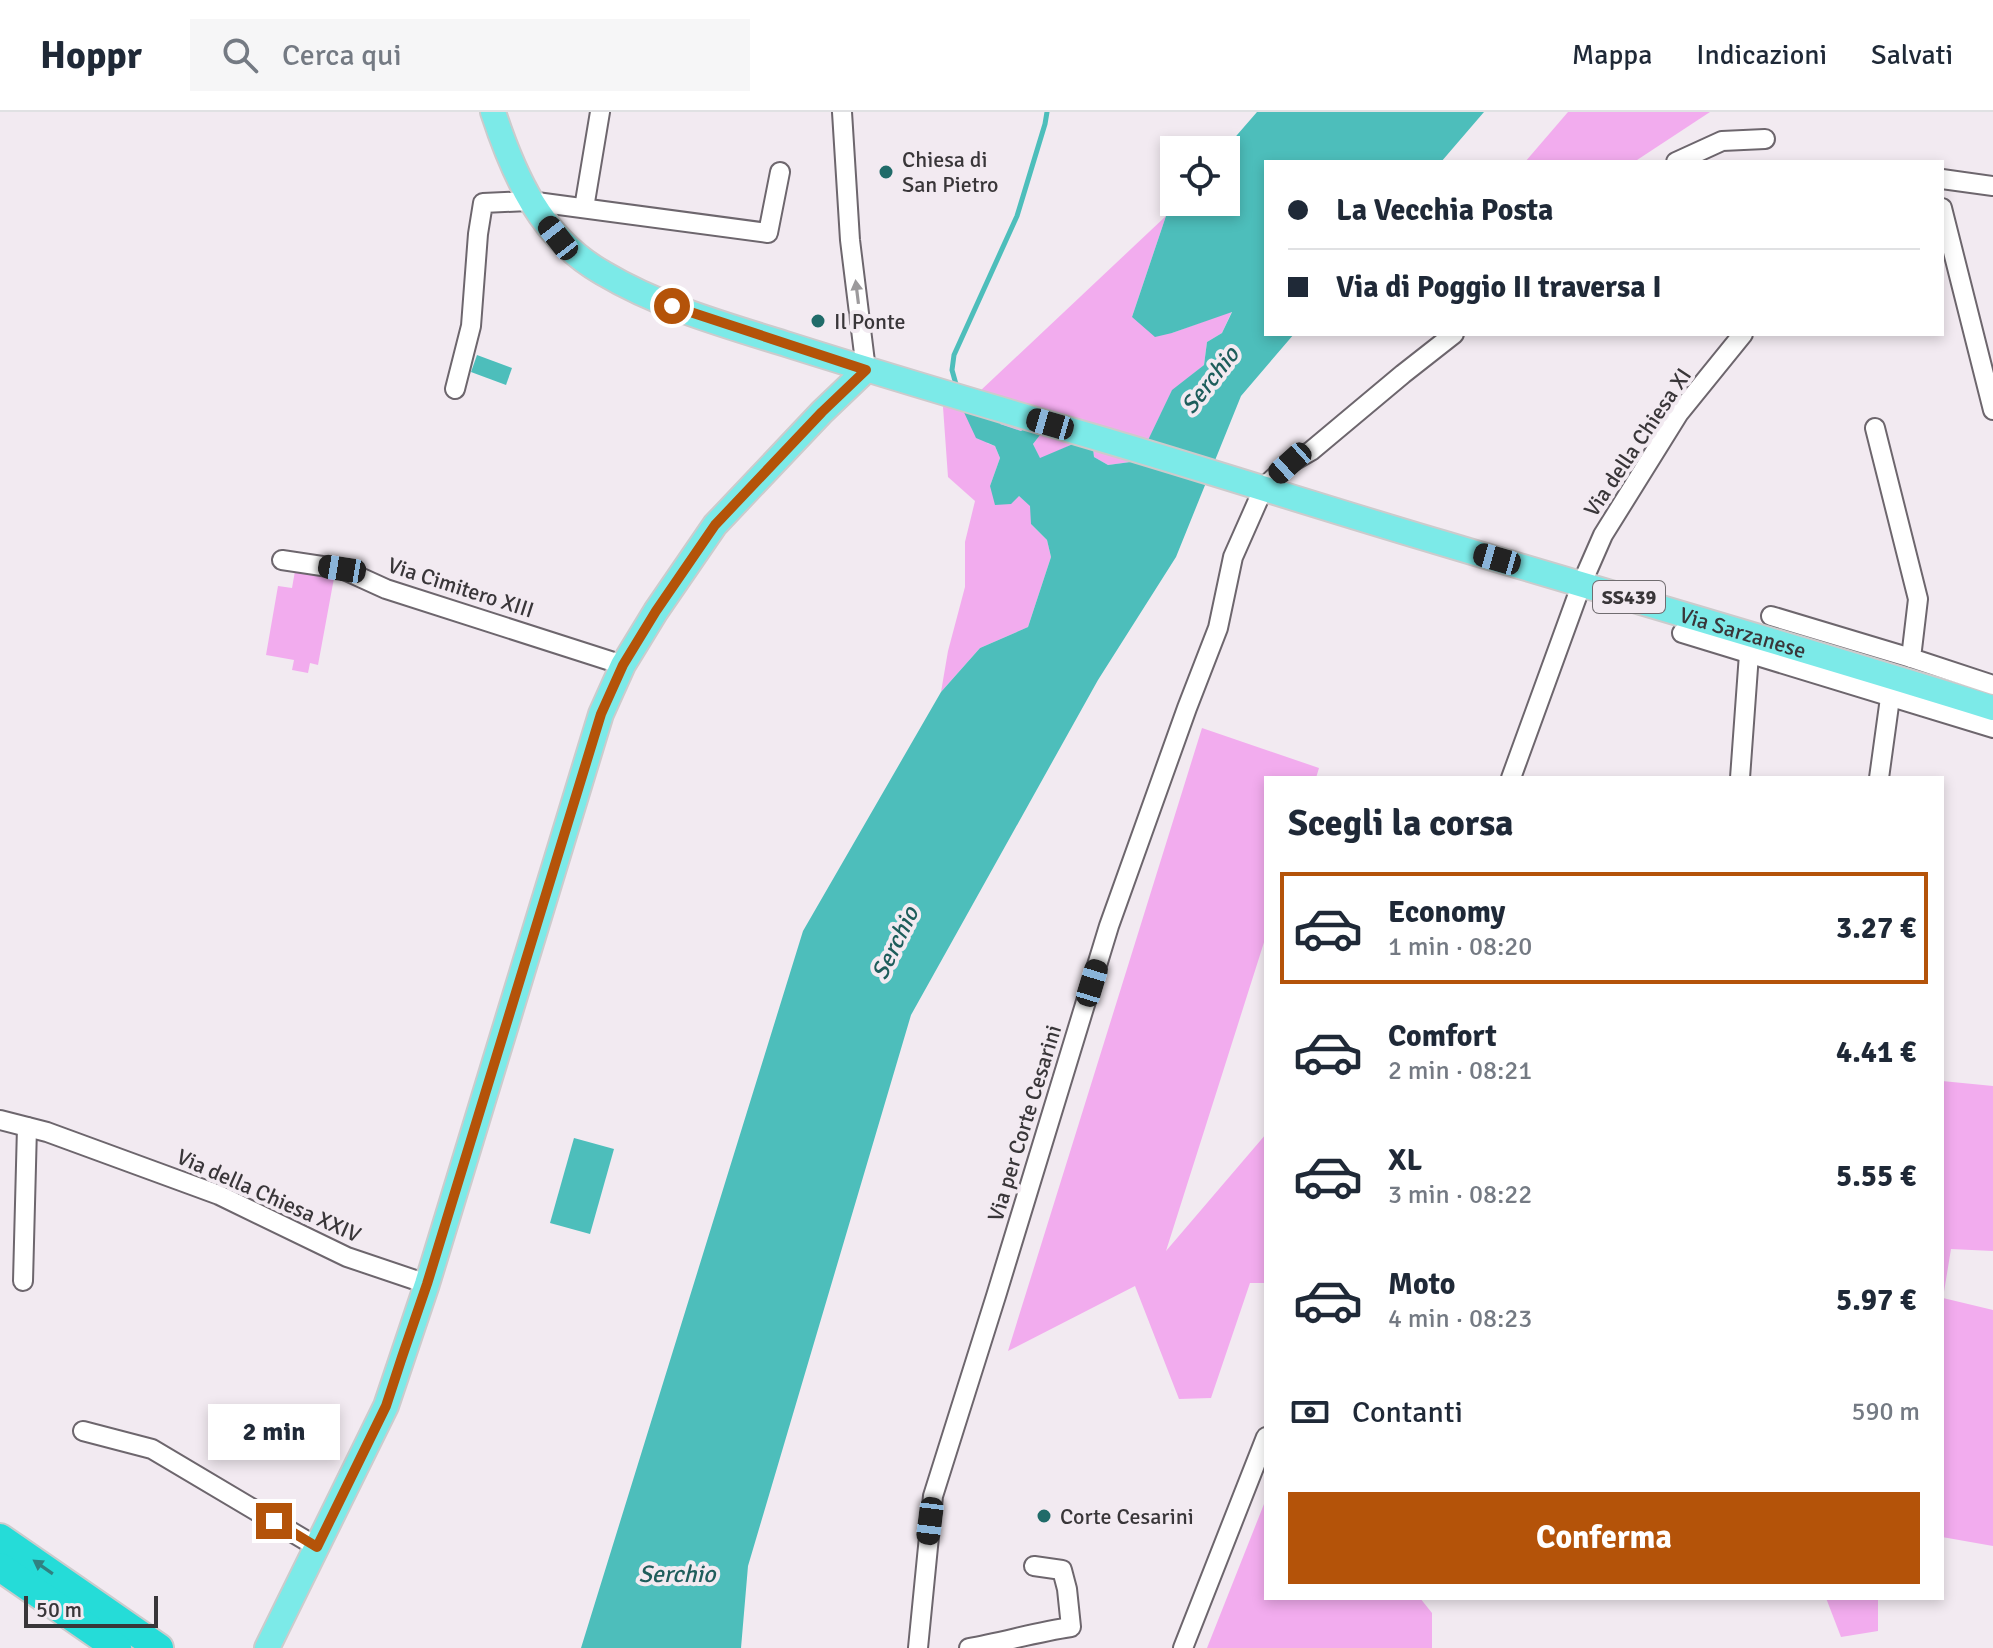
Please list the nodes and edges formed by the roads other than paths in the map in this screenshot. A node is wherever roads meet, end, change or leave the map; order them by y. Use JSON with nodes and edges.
{"nodes":[{"id":1,"x":493,"y":112,"type":"edge"},
{"id":2,"x":600,"y":112,"type":"edge"},
{"id":3,"x":842,"y":112,"type":"edge"},
{"id":4,"x":1765,"y":139,"type":"dead end"},
{"id":5,"x":1680,"y":160,"type":"edge"},
{"id":6,"x":780,"y":172,"type":"dead end"},
{"id":7,"x":1944,"y":179,"type":"edge"},
{"id":8,"x":1993,"y":186,"type":"edge"},
{"id":9,"x":529,"y":201,"type":"junction"},
{"id":10,"x":584,"y":208,"type":"junction"},
{"id":11,"x":1944,"y":216,"type":"edge"},
{"id":12,"x":1452,"y":336,"type":"edge"},
{"id":13,"x":1741,"y":336,"type":"edge"},
{"id":14,"x":866,"y":370,"type":"junction"},
{"id":15,"x":455,"y":389,"type":"dead end"},
{"id":16,"x":1993,"y":410,"type":"edge"},
{"id":17,"x":1875,"y":428,"type":"dead end"},
{"id":18,"x":1264,"y":487,"type":"junction"},
{"id":19,"x":282,"y":560,"type":"dead end"},
{"id":20,"x":1582,"y":583,"type":"junction"},
{"id":21,"x":1771,"y":616,"type":"dead end"},
{"id":22,"x":1682,"y":633,"type":"dead end"},
{"id":23,"x":1749,"y":654,"type":"junction"},
{"id":24,"x":1911,"y":658,"type":"junction"},
{"id":25,"x":623,"y":665,"type":"junction"},
{"id":26,"x":1993,"y":685,"type":"edge"},
{"id":27,"x":1896,"y":699,"type":"junction"},
{"id":28,"x":1993,"y":708,"type":"edge"},
{"id":29,"x":1993,"y":728,"type":"edge"},
{"id":30,"x":1512,"y":776,"type":"edge"},
{"id":31,"x":1740,"y":776,"type":"edge"},
{"id":32,"x":1879,"y":776,"type":"edge"},
{"id":33,"x":1891,"y":776,"type":"edge"},
{"id":34,"x":0,"y":1120,"type":"edge"},
{"id":35,"x":27,"y":1127,"type":"junction"},
{"id":36,"x":23,"y":1281,"type":"dead end"},
{"id":37,"x":427,"y":1284,"type":"junction"},
{"id":38,"x":83,"y":1431,"type":"dead end"},
{"id":39,"x":1264,"y":1442,"type":"edge"},
{"id":40,"x":0,"y":1538,"type":"edge"},
{"id":41,"x":317,"y":1547,"type":"junction"},
{"id":42,"x":1034,"y":1566,"type":"dead end"},
{"id":43,"x":0,"y":1567,"type":"edge"},
{"id":44,"x":156,"y":1646,"type":"edge"},
{"id":45,"x":117,"y":1648,"type":"edge"},
{"id":46,"x":267,"y":1648,"type":"edge"},
{"id":47,"x":918,"y":1648,"type":"edge"},
{"id":48,"x":969,"y":1648,"type":"edge"},
{"id":49,"x":1183,"y":1648,"type":"edge"}],
"edges":[{"from":1,"to":9,"type":"main road","number":"SS439"},
{"from":2,"to":10,"type":"street"},
{"from":14,"to":3,"type":"street","one_way":true},
{"from":4,"to":5,"type":"street"},
{"from":6,"to":10,"type":"street"},
{"from":7,"to":8,"type":"street"},
{"from":9,"to":10,"type":"street"},
{"from":9,"to":14,"type":"main road","number":"SS439"},
{"from":9,"to":15,"type":"street"},
{"from":11,"to":16,"type":"street"},
{"from":12,"to":18,"type":"street"},
{"from":13,"to":20,"type":"street","name":"Via della Chiesa XI"},
{"from":14,"to":18,"type":"main road","number":"SS439"},
{"from":14,"to":25,"type":"main road"},
{"from":17,"to":24,"type":"street"},
{"from":18,"to":20,"type":"main road","name":"Via Sarzanese","number":"SS439"},
{"from":18,"to":47,"type":"street","name":"Via per Corte Cesarini"},
{"from":19,"to":25,"type":"street","name":"Via Cimitero XIII"},
{"from":20,"to":28,"type":"main road","name":"Via Sarzanese","number":"SS439"},
{"from":20,"to":30,"type":"street","name":"Via della Chiesa XI"},
{"from":21,"to":24,"type":"street"},
{"from":22,"to":23,"type":"street"},
{"from":23,"to":27,"type":"street"},
{"from":23,"to":31,"type":"street"},
{"from":24,"to":26,"type":"street"},
{"from":25,"to":37,"type":"main road"},
{"from":27,"to":29,"type":"street"},
{"from":27,"to":32,"type":"street"},
{"from":27,"to":33,"type":"street"},
{"from":34,"to":35,"type":"street","name":"Via della Chiesa XXIV"},
{"from":35,"to":36,"type":"street"},
{"from":35,"to":37,"type":"street","name":"Via della Chiesa XXIV"},
{"from":37,"to":41,"type":"main road"},
{"from":38,"to":41,"type":"street"},
{"from":39,"to":49,"type":"street"},
{"from":44,"to":40,"type":"highway","one_way":true},
{"from":41,"to":46,"type":"main road"},
{"from":42,"to":48,"type":"street"},
{"from":43,"to":45,"type":"highway"}]}
